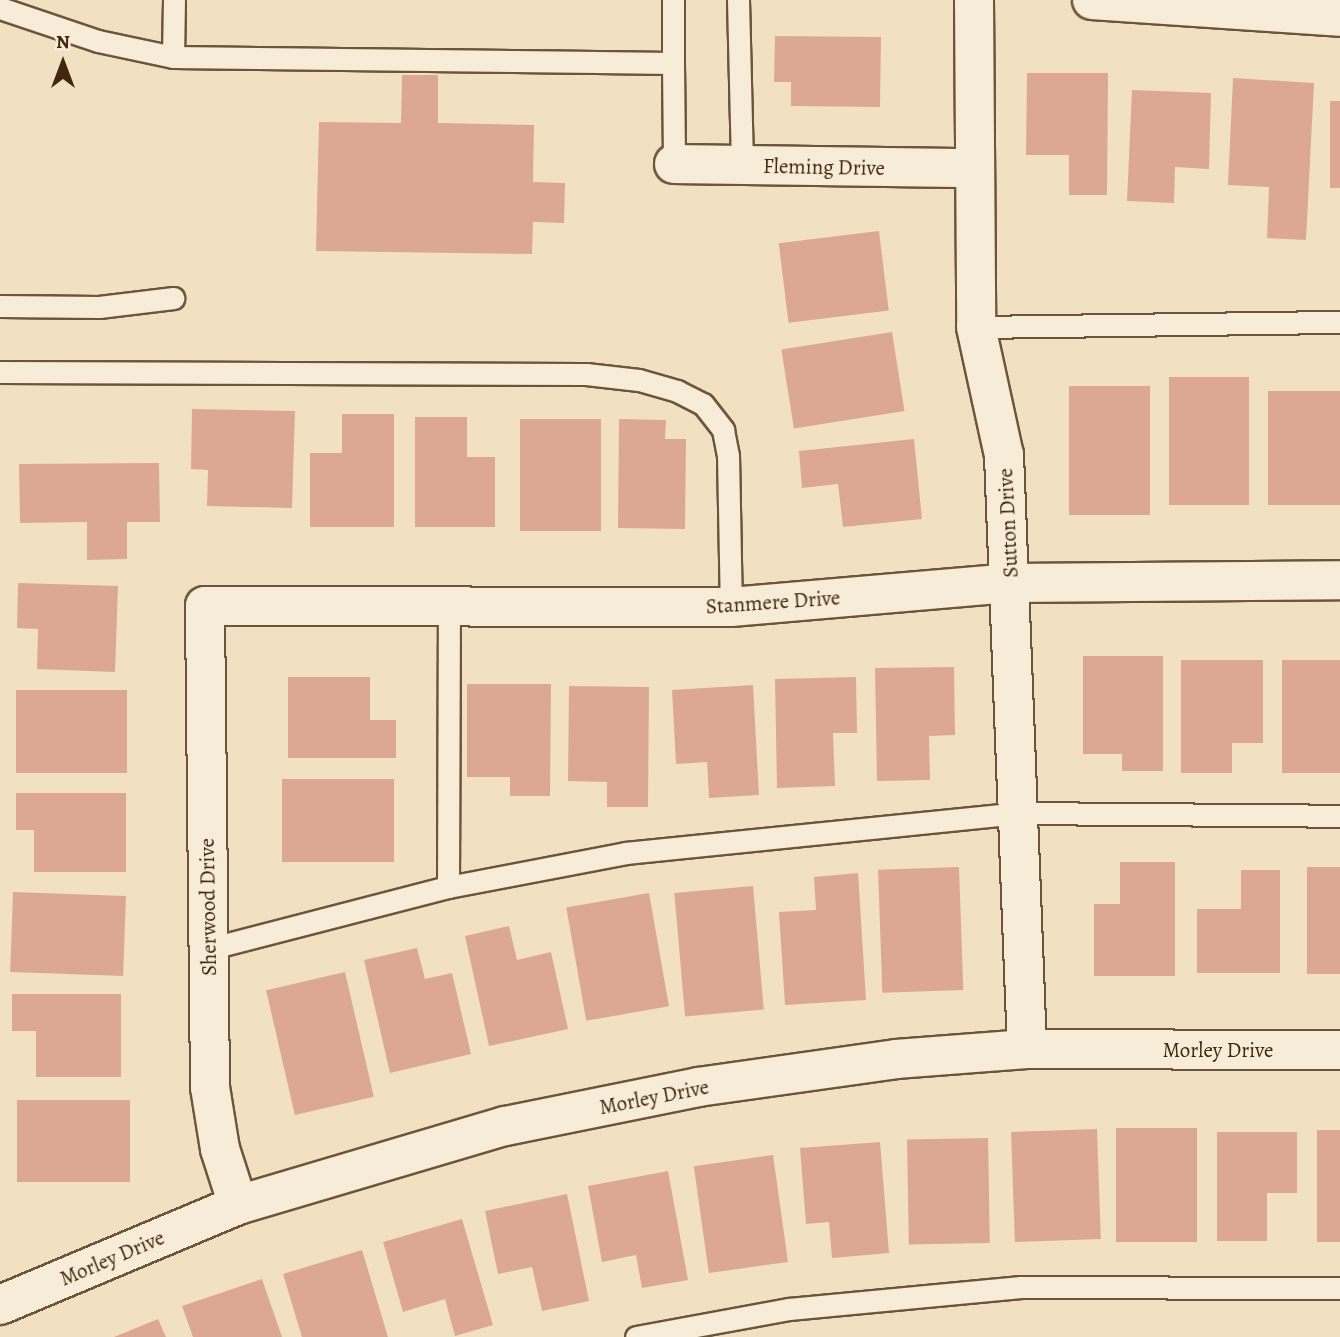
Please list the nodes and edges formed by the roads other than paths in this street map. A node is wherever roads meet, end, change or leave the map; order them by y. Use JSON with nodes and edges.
{"nodes":[{"id":1,"x":174,"y":0,"type":"edge"},
{"id":2,"x":673,"y":0,"type":"edge"},
{"id":3,"x":738,"y":0,"type":"edge"},
{"id":4,"x":974,"y":0,"type":"edge"},
{"id":5,"x":1092,"y":0,"type":"edge"},
{"id":6,"x":0,"y":8,"type":"edge"},
{"id":7,"x":1340,"y":18,"type":"edge"},
{"id":8,"x":173,"y":57,"type":"junction"},
{"id":9,"x":673,"y":64,"type":"junction"},
{"id":10,"x":674,"y":164,"type":"joint"},
{"id":11,"x":742,"y":166,"type":"junction"},
{"id":12,"x":975,"y":168,"type":"junction"},
{"id":13,"x":173,"y":298,"type":"dead end"},
{"id":14,"x":0,"y":306,"type":"edge"},
{"id":15,"x":1340,"y":322,"type":"edge"},
{"id":16,"x":976,"y":327,"type":"junction"},
{"id":17,"x":0,"y":372,"type":"edge"},
{"id":18,"x":1340,"y":580,"type":"edge"},
{"id":19,"x":1012,"y":583,"type":"junction"},
{"id":20,"x":205,"y":606,"type":"joint"},
{"id":21,"x":449,"y":606,"type":"junction"},
{"id":22,"x":732,"y":607,"type":"junction"},
{"id":23,"x":1020,"y":813,"type":"junction"},
{"id":24,"x":1340,"y":816,"type":"edge"},
{"id":25,"x":448,"y":887,"type":"junction"},
{"id":26,"x":208,"y":949,"type":"junction"},
{"id":27,"x":1027,"y":1049,"type":"junction"},
{"id":28,"x":1340,"y":1050,"type":"edge"},
{"id":29,"x":238,"y":1205,"type":"junction"},
{"id":30,"x":1340,"y":1288,"type":"edge"},
{"id":31,"x":0,"y":1305,"type":"edge"},
{"id":32,"x":636,"y":1337,"type":"edge"}],
"edges":[{"from":1,"to":8,"type":"lane"},
{"from":2,"to":9,"type":"lane"},
{"from":3,"to":11,"type":"lane"},
{"from":4,"to":12,"type":"street","name":"Sutton Drive"},
{"from":5,"to":7,"type":"street"},
{"from":6,"to":8,"type":"lane"},
{"from":8,"to":9,"type":"lane"},
{"from":9,"to":10,"type":"lane"},
{"from":10,"to":11,"type":"street","name":"Fleming Drive"},
{"from":11,"to":12,"type":"street","name":"Fleming Drive"},
{"from":12,"to":16,"type":"street","name":"Sutton Drive"},
{"from":13,"to":14,"type":"lane"},
{"from":15,"to":16,"type":"lane"},
{"from":16,"to":19,"type":"street","name":"Sutton Drive"},
{"from":17,"to":22,"type":"lane"},
{"from":18,"to":19,"type":"street","name":"Stanmere Drive"},
{"from":19,"to":22,"type":"street","name":"Stanmere Drive"},
{"from":19,"to":23,"type":"street","name":"Sutton Drive"},
{"from":20,"to":21,"type":"street","name":"Stanmere Drive"},
{"from":20,"to":26,"type":"street","name":"Sherwood Drive"},
{"from":21,"to":22,"type":"street","name":"Stanmere Drive"},
{"from":21,"to":25,"type":"lane"},
{"from":23,"to":24,"type":"lane"},
{"from":23,"to":25,"type":"lane"},
{"from":23,"to":27,"type":"street","name":"Sutton Drive"},
{"from":25,"to":26,"type":"lane"},
{"from":26,"to":29,"type":"street","name":"Sherwood Drive"},
{"from":27,"to":28,"type":"street","name":"Morley Drive"},
{"from":27,"to":29,"type":"street","name":"Morley Drive"},
{"from":29,"to":31,"type":"street","name":"Morley Drive"},
{"from":30,"to":32,"type":"lane"}]}
